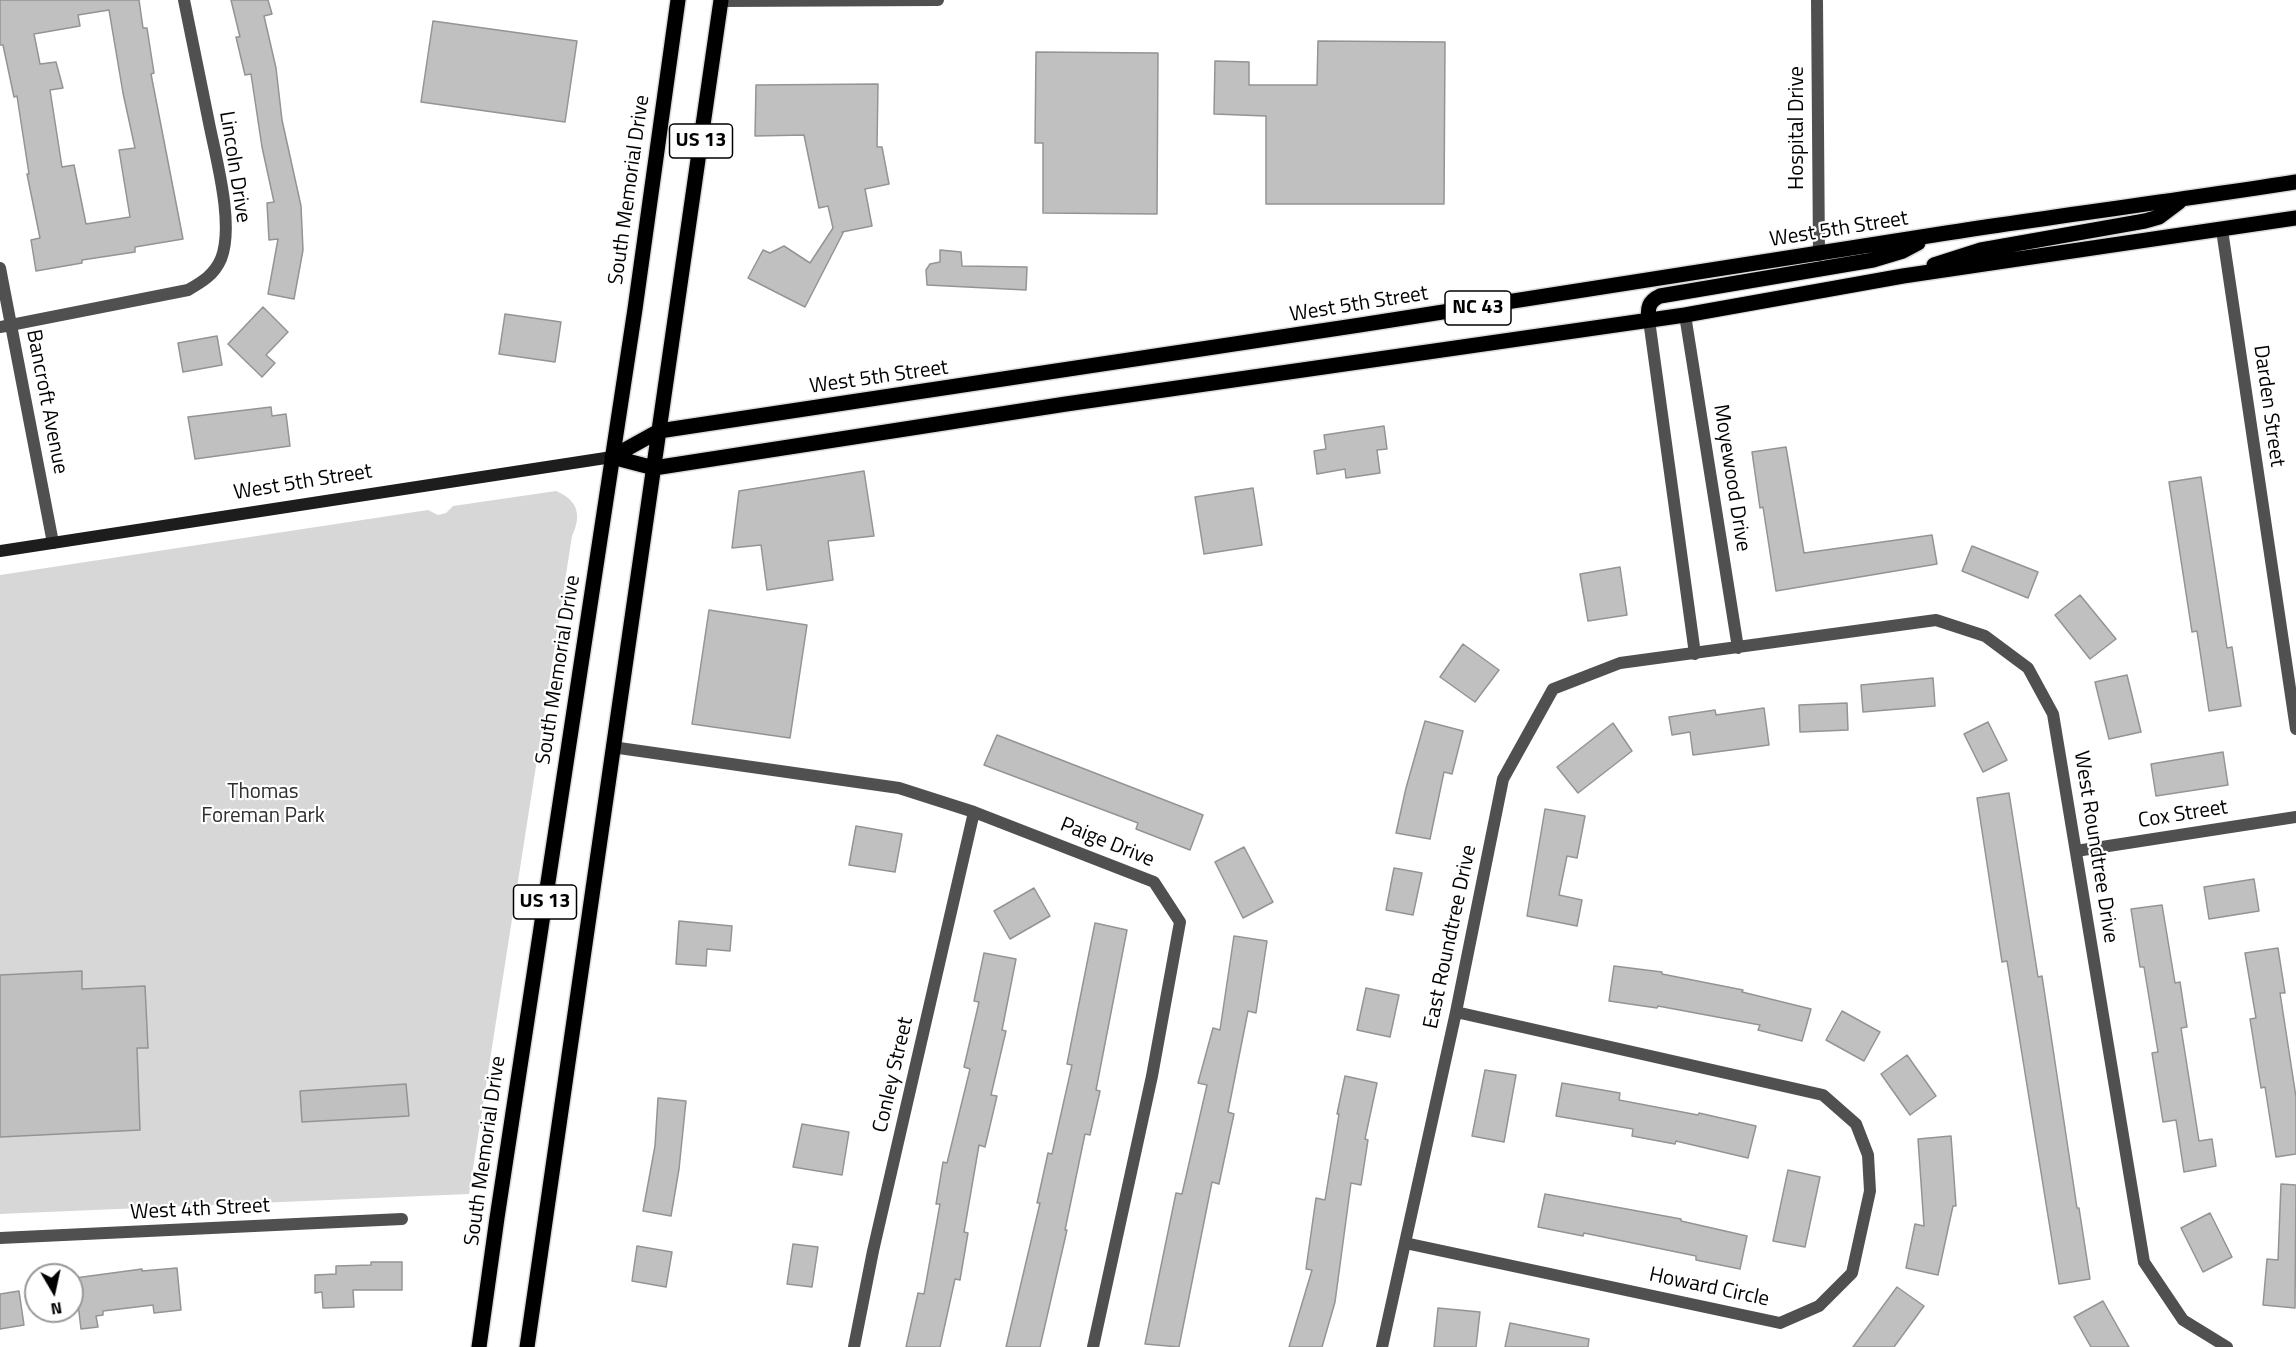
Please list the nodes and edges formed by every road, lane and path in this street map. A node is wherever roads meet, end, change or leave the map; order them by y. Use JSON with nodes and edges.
{"nodes":[{"id":1,"x":184,"y":0,"type":"edge"},
{"id":2,"x":678,"y":0,"type":"edge"},
{"id":3,"x":721,"y":0,"type":"edge"},
{"id":4,"x":938,"y":0,"type":"edge"},
{"id":5,"x":1817,"y":0,"type":"edge"},
{"id":6,"x":2296,"y":182,"type":"edge"},
{"id":7,"x":2180,"y":201,"type":"junction"},
{"id":8,"x":2296,"y":218,"type":"edge"},
{"id":9,"x":2222,"y":230,"type":"junction"},
{"id":10,"x":1934,"y":235,"type":"junction"},
{"id":11,"x":1819,"y":255,"type":"junction"},
{"id":12,"x":0,"y":268,"type":"edge"},
{"id":13,"x":1903,"y":276,"type":"junction"},
{"id":14,"x":1685,"y":315,"type":"junction"},
{"id":15,"x":1649,"y":320,"type":"junction"},
{"id":16,"x":6,"y":326,"type":"edge"},
{"id":17,"x":659,"y":431,"type":"junction"},
{"id":18,"x":612,"y":457,"type":"junction"},
{"id":19,"x":654,"y":468,"type":"junction"},
{"id":20,"x":53,"y":543,"type":"junction"},
{"id":21,"x":0,"y":551,"type":"edge"},
{"id":22,"x":1738,"y":648,"type":"junction"},
{"id":23,"x":1695,"y":654,"type":"junction"},
{"id":24,"x":2296,"y":729,"type":"edge"},
{"id":25,"x":612,"y":747,"type":"junction"},
{"id":26,"x":974,"y":812,"type":"junction"},
{"id":27,"x":2296,"y":817,"type":"edge"},
{"id":28,"x":2076,"y":851,"type":"junction"},
{"id":29,"x":1456,"y":1012,"type":"junction"},
{"id":30,"x":402,"y":1219,"type":"dead end"},
{"id":31,"x":0,"y":1238,"type":"edge"},
{"id":32,"x":1405,"y":1243,"type":"junction"},
{"id":33,"x":479,"y":1347,"type":"edge"},
{"id":34,"x":527,"y":1347,"type":"edge"},
{"id":35,"x":854,"y":1347,"type":"edge"},
{"id":36,"x":1093,"y":1347,"type":"edge"},
{"id":37,"x":1382,"y":1347,"type":"edge"},
{"id":38,"x":2227,"y":1347,"type":"edge"}],
"edges":[{"from":1,"to":16,"type":"street","name":"Lincoln Drive"},
{"from":2,"to":18,"type":"main road","name":"South Memorial Drive","number":"US 13"},
{"from":3,"to":4,"type":"street"},
{"from":3,"to":17,"type":"main road","number":"US 13"},
{"from":5,"to":11,"type":"street","name":"Hospital Drive"},
{"from":6,"to":7,"type":"main road","name":"West 5th Street","number":"NC 43"},
{"from":7,"to":10,"type":"main road","name":"West 5th Street","number":"NC 43"},
{"from":7,"to":13,"type":"main road"},
{"from":8,"to":9,"type":"main road","name":"West 5th Street","number":"NC 43"},
{"from":9,"to":13,"type":"main road","name":"West 5th Street","number":"NC 43"},
{"from":9,"to":24,"type":"street","name":"Darden Street"},
{"from":10,"to":11,"type":"main road","name":"West 5th Street","number":"NC 43"},
{"from":10,"to":15,"type":"main road"},
{"from":11,"to":17,"type":"main road","name":"West 5th Street","number":"NC 43"},
{"from":12,"to":16,"type":"street","name":"Bancroft Avenue"},
{"from":13,"to":14,"type":"main road","name":"West 5th Street","number":"NC 43"},
{"from":14,"to":15,"type":"main road","name":"West 5th Street","number":"NC 43"},
{"from":14,"to":22,"type":"street","name":"Moyewood Drive"},
{"from":15,"to":19,"type":"main road","name":"West 5th Street","number":"NC 43"},
{"from":15,"to":23,"type":"street"},
{"from":16,"to":20,"type":"street","name":"Bancroft Avenue"},
{"from":17,"to":18,"type":"main road","name":"West 5th Street"},
{"from":17,"to":19,"type":"main road","number":"US 13"},
{"from":18,"to":19,"type":"main road","name":"West 5th Street","number":"NC 43"},
{"from":18,"to":20,"type":"main road","name":"West 5th Street"},
{"from":18,"to":33,"type":"main road","name":"South Memorial Drive","number":"US 13"},
{"from":19,"to":25,"type":"main road","number":"US 13"},
{"from":20,"to":21,"type":"main road","name":"West 5th Street"},
{"from":22,"to":23,"type":"street","name":"West Roundtree Drive"},
{"from":22,"to":28,"type":"street","name":"West Roundtree Drive"},
{"from":23,"to":29,"type":"street","name":"East Roundtree Drive"},
{"from":25,"to":26,"type":"street","name":"Paige Drive"},
{"from":25,"to":34,"type":"main road","number":"US 13"},
{"from":26,"to":35,"type":"street","name":"Conley Street"},
{"from":26,"to":36,"type":"street","name":"Paige Drive"},
{"from":27,"to":28,"type":"street","name":"Cox Street"},
{"from":28,"to":38,"type":"street","name":"West Roundtree Drive"},
{"from":29,"to":32,"type":"street","name":"East Roundtree Drive"},
{"from":29,"to":32,"type":"street","name":"Howard Circle"},
{"from":30,"to":31,"type":"street","name":"West 4th Street"},
{"from":32,"to":37,"type":"street","name":"East Roundtree Drive"}]}
